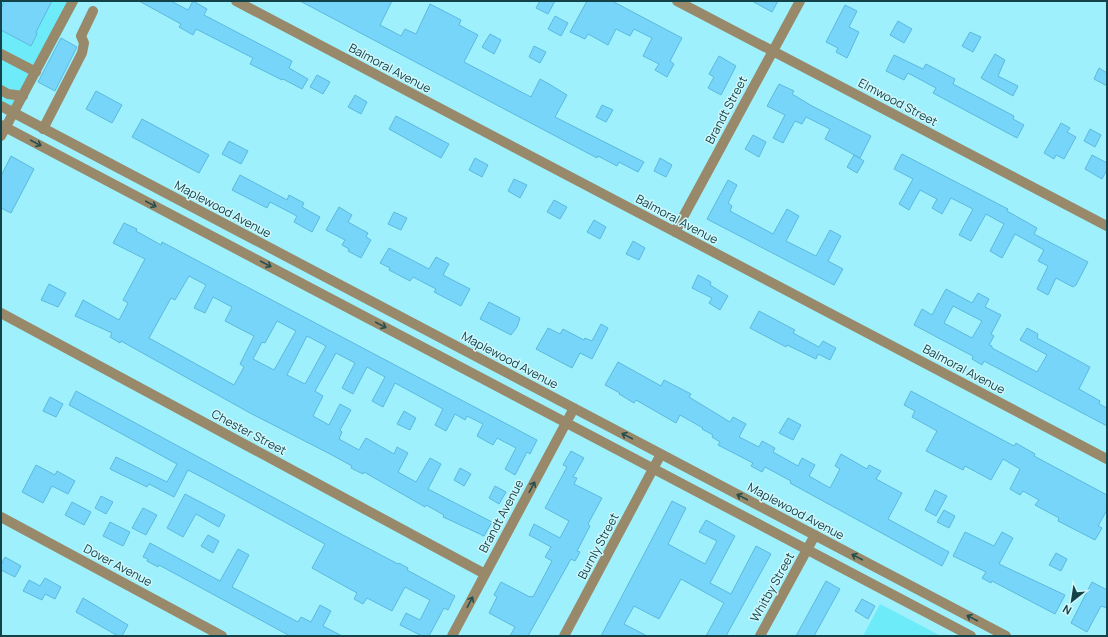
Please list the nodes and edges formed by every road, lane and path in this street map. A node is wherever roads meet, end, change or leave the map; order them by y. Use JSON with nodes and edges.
{"nodes":[{"id":1,"x":73,"y":1,"type":"edge"},
{"id":2,"x":236,"y":1,"type":"edge"},
{"id":3,"x":677,"y":1,"type":"edge"},
{"id":4,"x":800,"y":1,"type":"edge"},
{"id":5,"x":93,"y":11,"type":"dead end"},
{"id":6,"x":772,"y":51,"type":"junction"},
{"id":7,"x":1,"y":54,"type":"edge"},
{"id":8,"x":36,"y":72,"type":"junction"},
{"id":9,"x":1,"y":90,"type":"edge"},
{"id":10,"x":23,"y":96,"type":"junction"},
{"id":11,"x":1,"y":106,"type":"edge"},
{"id":12,"x":14,"y":113,"type":"junction"},
{"id":13,"x":43,"y":129,"type":"junction"},
{"id":14,"x":2,"y":130,"type":"edge"},
{"id":15,"x":1107,"y":226,"type":"edge"},
{"id":16,"x":675,"y":232,"type":"junction"},
{"id":17,"x":357,"y":294,"type":"junction"},
{"id":18,"x":350,"y":309,"type":"junction"},
{"id":19,"x":1,"y":313,"type":"edge"},
{"id":20,"x":574,"y":408,"type":"junction"},
{"id":21,"x":566,"y":423,"type":"junction"},
{"id":22,"x":661,"y":454,"type":"junction"},
{"id":23,"x":1107,"y":459,"type":"edge"},
{"id":24,"x":653,"y":469,"type":"junction"},
{"id":25,"x":1,"y":517,"type":"edge"},
{"id":26,"x":815,"y":535,"type":"junction"},
{"id":27,"x":807,"y":550,"type":"junction"},
{"id":28,"x":485,"y":574,"type":"junction"},
{"id":29,"x":222,"y":636,"type":"edge"},
{"id":30,"x":452,"y":636,"type":"edge"},
{"id":31,"x":564,"y":636,"type":"edge"},
{"id":32,"x":760,"y":636,"type":"edge"},
{"id":33,"x":971,"y":636,"type":"edge"},
{"id":34,"x":1006,"y":636,"type":"edge"}],
"edges":[{"from":1,"to":8,"type":"street"},
{"from":2,"to":16,"type":"street","name":"Balmoral Avenue"},
{"from":3,"to":6,"type":"street","name":"Elmwood Street"},
{"from":4,"to":6,"type":"street","name":"Brandt Street"},
{"from":5,"to":13,"type":"street"},
{"from":6,"to":15,"type":"street","name":"Elmwood Street"},
{"from":6,"to":16,"type":"street","name":"Brandt Street"},
{"from":7,"to":8,"type":"street"},
{"from":8,"to":10,"type":"street"},
{"from":9,"to":10,"type":"street"},
{"from":10,"to":12,"type":"street"},
{"from":11,"to":12,"type":"street","name":"Maplewood Avenue"},
{"from":12,"to":13,"type":"street","name":"Maplewood Avenue"},
{"from":12,"to":14,"type":"street"},
{"from":13,"to":17,"type":"street","name":"Maplewood Avenue"},
{"from":14,"to":18,"type":"street","one_way":true},
{"from":16,"to":23,"type":"street","name":"Balmoral Avenue"},
{"from":17,"to":18,"type":"street"},
{"from":17,"to":20,"type":"street","name":"Maplewood Avenue"},
{"from":18,"to":21,"type":"street","one_way":true},
{"from":19,"to":28,"type":"street","name":"Chester Street"},
{"from":20,"to":21,"type":"street","name":"Brandt Avenue"},
{"from":22,"to":20,"type":"street","name":"Maplewood Avenue","one_way":true},
{"from":21,"to":24,"type":"street"},
{"from":28,"to":21,"type":"street","name":"Brandt Avenue","one_way":true},
{"from":22,"to":24,"type":"street","name":"Burnly Street"},
{"from":26,"to":22,"type":"street","name":"Maplewood Avenue","one_way":true},
{"from":24,"to":27,"type":"street"},
{"from":24,"to":31,"type":"street","name":"Burnly Street"},
{"from":25,"to":29,"type":"street","name":"Dover Avenue"},
{"from":26,"to":27,"type":"street","name":"Whitby Street"},
{"from":34,"to":26,"type":"street","name":"Maplewood Avenue","one_way":true},
{"from":27,"to":32,"type":"street","name":"Whitby Street"},
{"from":27,"to":33,"type":"street"},
{"from":30,"to":28,"type":"street","name":"Brandt Avenue","one_way":true}]}
